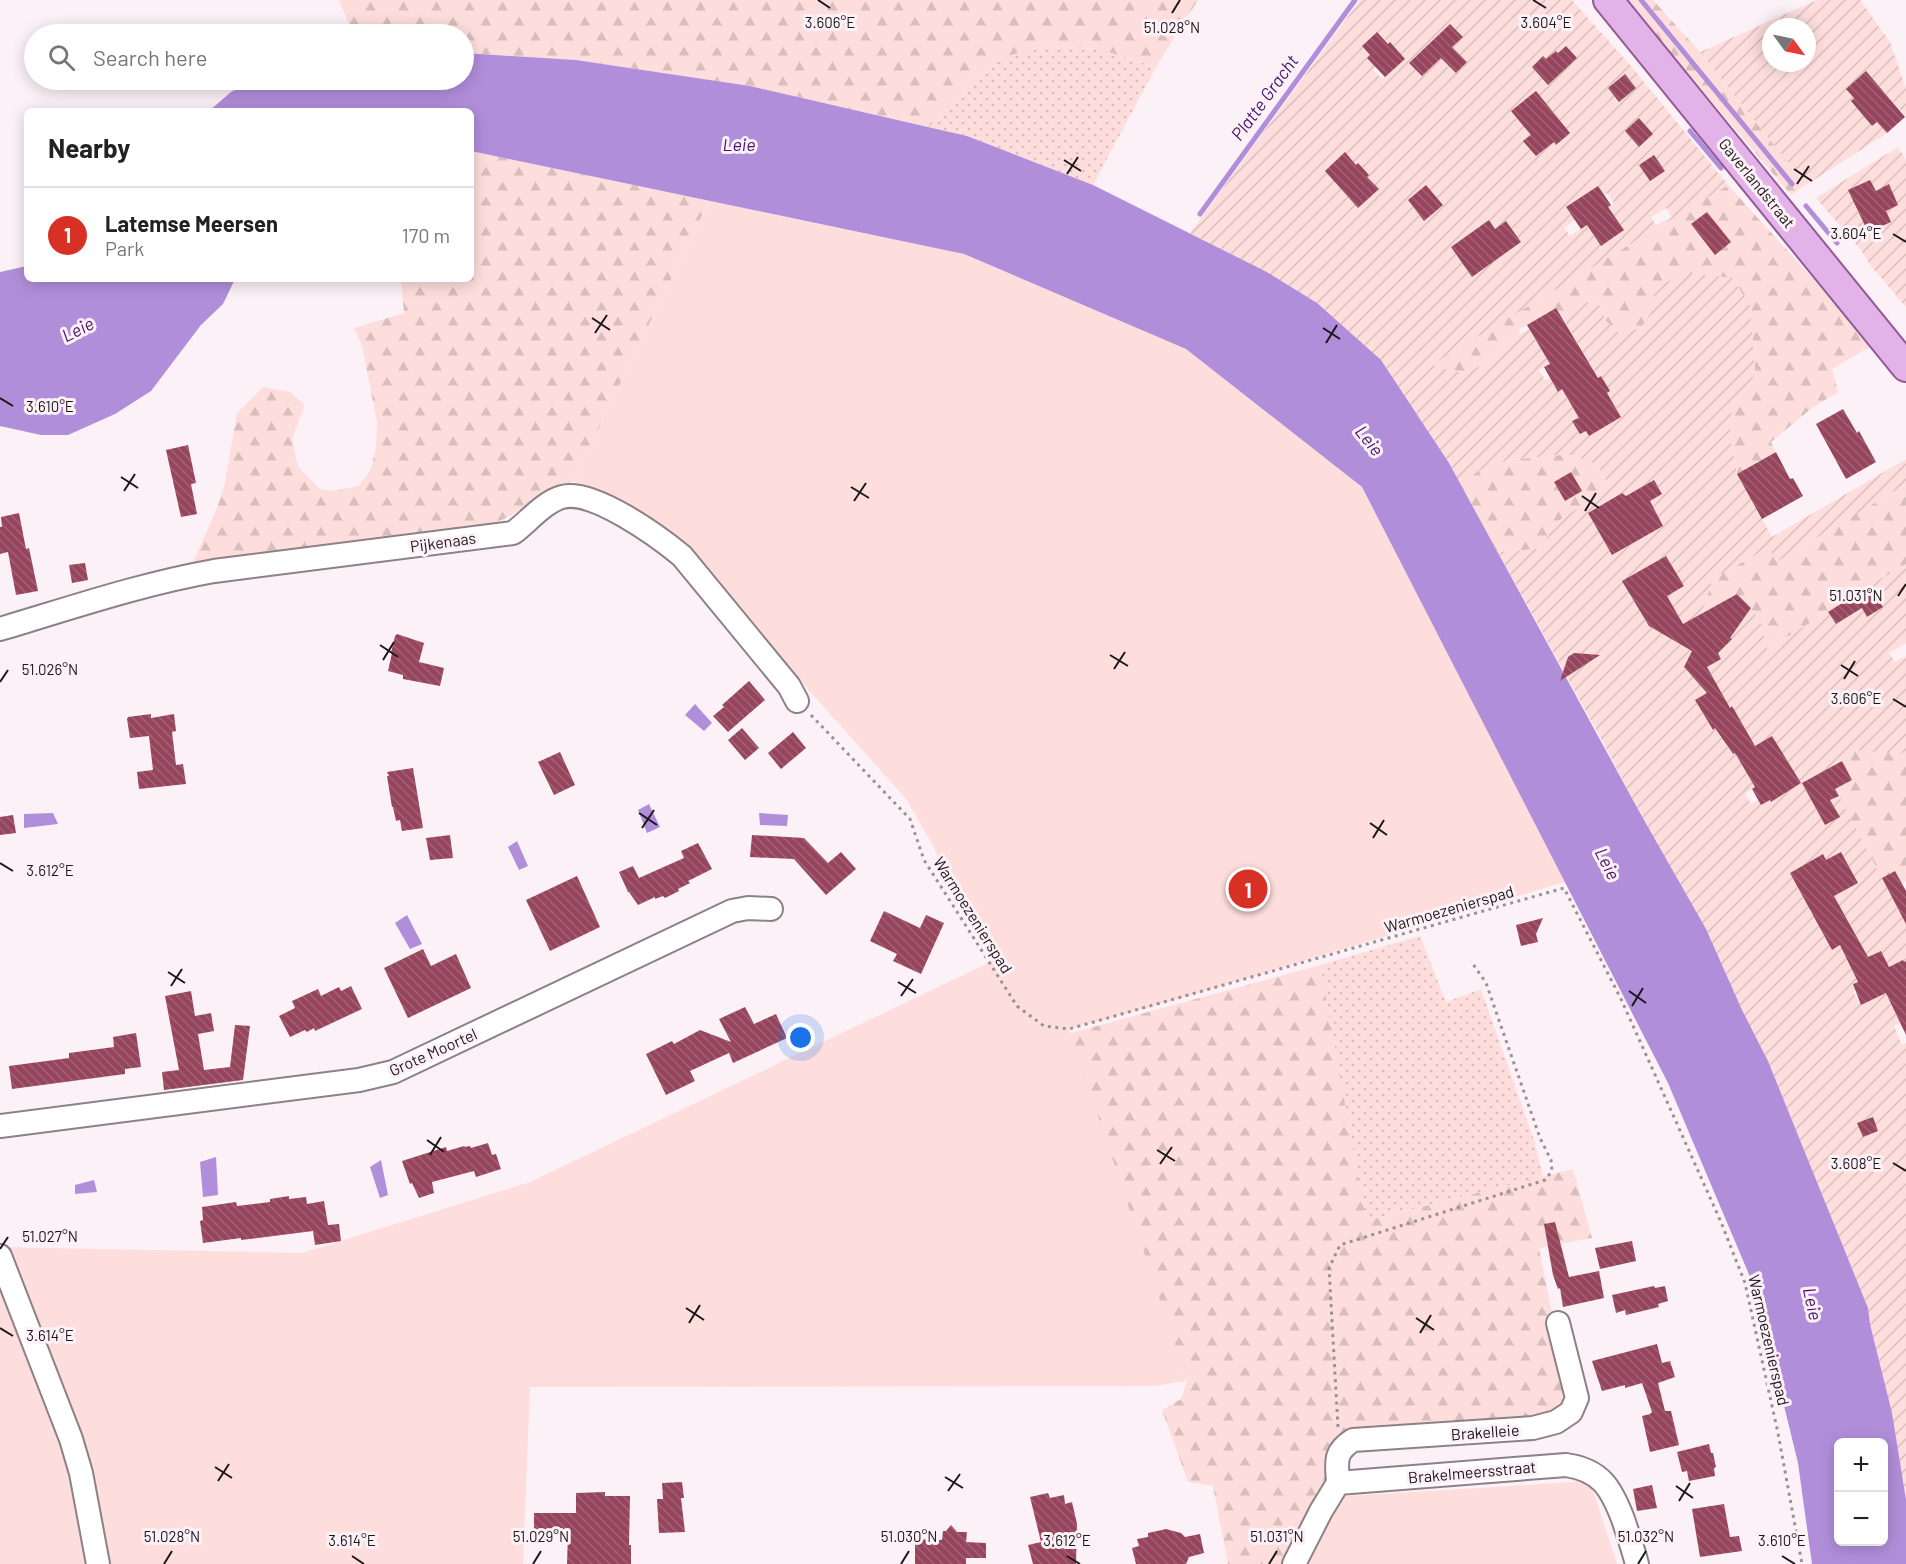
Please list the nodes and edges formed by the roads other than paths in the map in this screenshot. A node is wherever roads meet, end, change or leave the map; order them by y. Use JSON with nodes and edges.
{"nodes":[{"id":1,"x":1608,"y":0,"type":"edge"},
{"id":2,"x":1906,"y":367,"type":"edge"},
{"id":3,"x":0,"y":629,"type":"edge"},
{"id":4,"x":797,"y":700,"type":"road end"},
{"id":5,"x":771,"y":909,"type":"dead end"},
{"id":6,"x":0,"y":1126,"type":"edge"},
{"id":7,"x":0,"y":1256,"type":"edge"},
{"id":8,"x":1558,"y":1323,"type":"dead end"},
{"id":9,"x":1338,"y":1483,"type":"junction"},
{"id":10,"x":98,"y":1564,"type":"edge"},
{"id":11,"x":1294,"y":1564,"type":"edge"},
{"id":12,"x":1637,"y":1564,"type":"edge"}],
"edges":[{"from":1,"to":2,"type":"main road","name":"Gaverlandstraat"},
{"from":3,"to":4,"type":"street","name":"Pijkenaas"},
{"from":5,"to":6,"type":"street","name":"Grote Moortel"},
{"from":7,"to":10,"type":"street"},
{"from":8,"to":9,"type":"street","name":"Brakelleie"},
{"from":9,"to":11,"type":"street"},
{"from":9,"to":12,"type":"street","name":"Brakelmeersstraat"}]}
